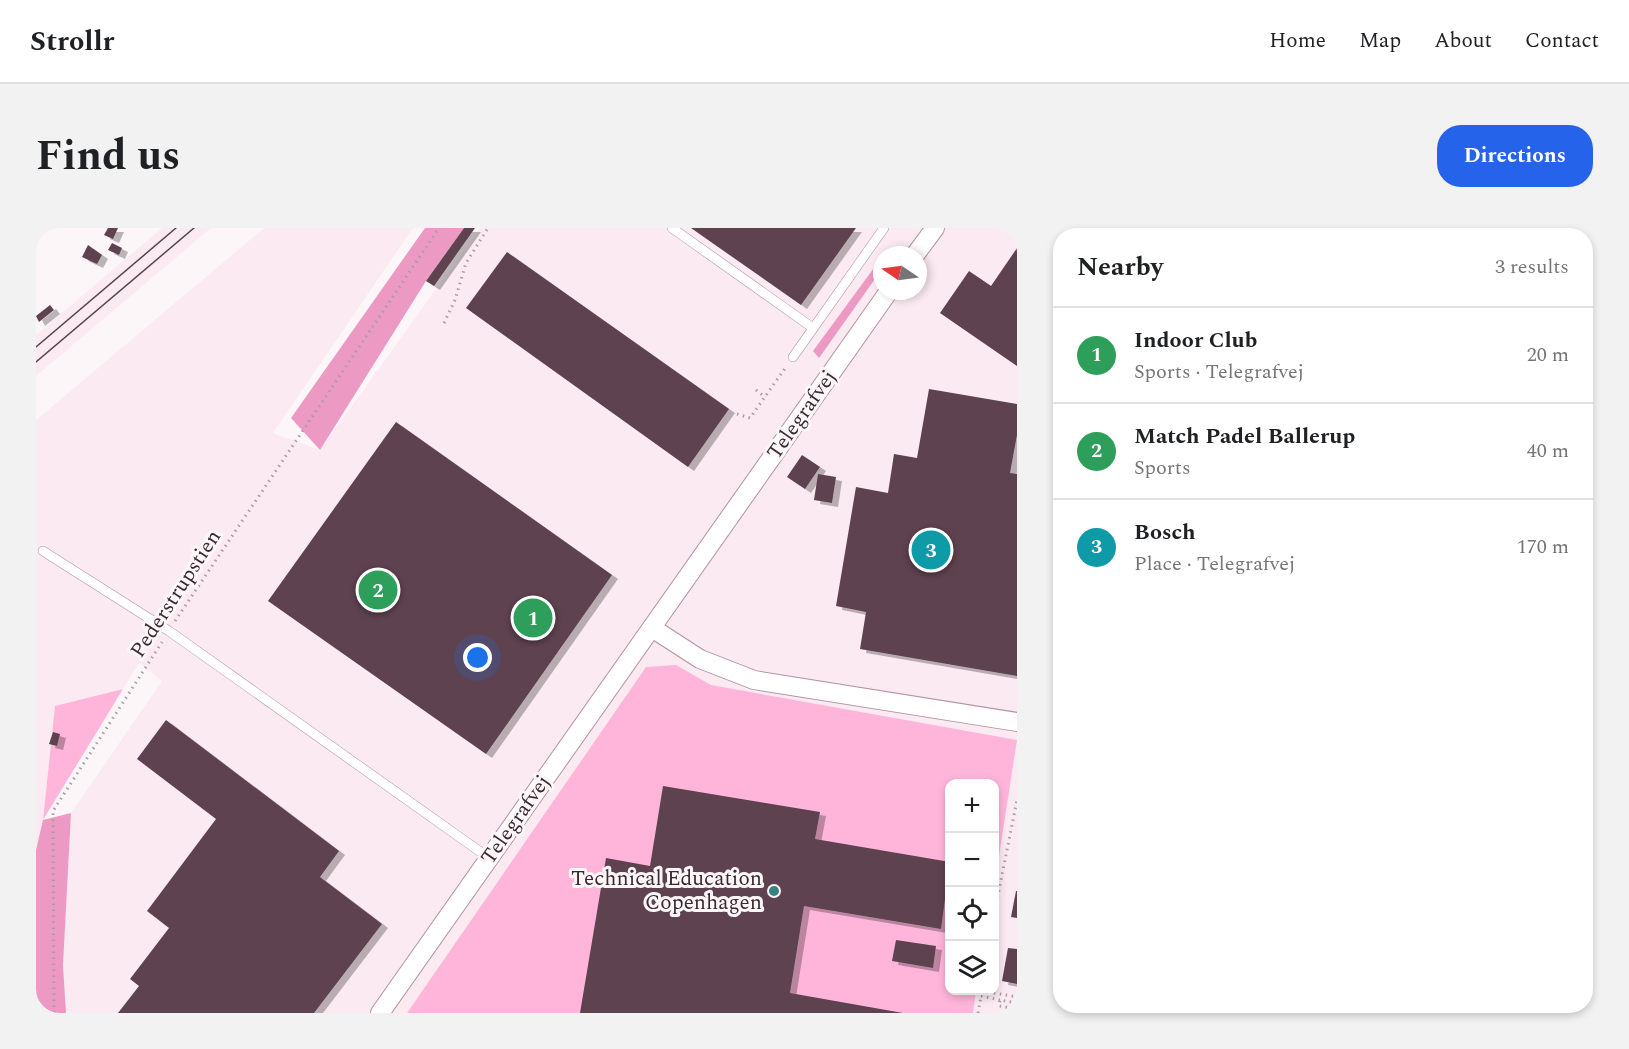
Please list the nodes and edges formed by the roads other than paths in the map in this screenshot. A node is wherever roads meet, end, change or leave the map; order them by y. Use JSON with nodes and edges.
{"nodes":[{"id":1,"x":672,"y":228,"type":"edge"},
{"id":2,"x":884,"y":228,"type":"edge"},
{"id":3,"x":935,"y":228,"type":"edge"},
{"id":4,"x":922,"y":246,"type":"edge"},
{"id":5,"x":883,"y":300,"type":"edge"},
{"id":6,"x":813,"y":328,"type":"junction"},
{"id":7,"x":793,"y":357,"type":"road end"},
{"id":8,"x":43,"y":551,"type":"dead end"},
{"id":9,"x":652,"y":628,"type":"junction"},
{"id":10,"x":1017,"y":722,"type":"edge"},
{"id":11,"x":489,"y":858,"type":"junction"},
{"id":12,"x":380,"y":1013,"type":"edge"}],
"edges":[{"from":1,"to":6,"type":"lane"},
{"from":2,"to":6,"type":"lane"},
{"from":3,"to":4,"type":"street"},
{"from":5,"to":9,"type":"street","name":"Telegrafvej"},
{"from":6,"to":7,"type":"lane"},
{"from":8,"to":11,"type":"lane"},
{"from":9,"to":10,"type":"street"},
{"from":9,"to":11,"type":"street","name":"Telegrafvej"},
{"from":11,"to":12,"type":"street","name":"Telegrafvej"}]}
